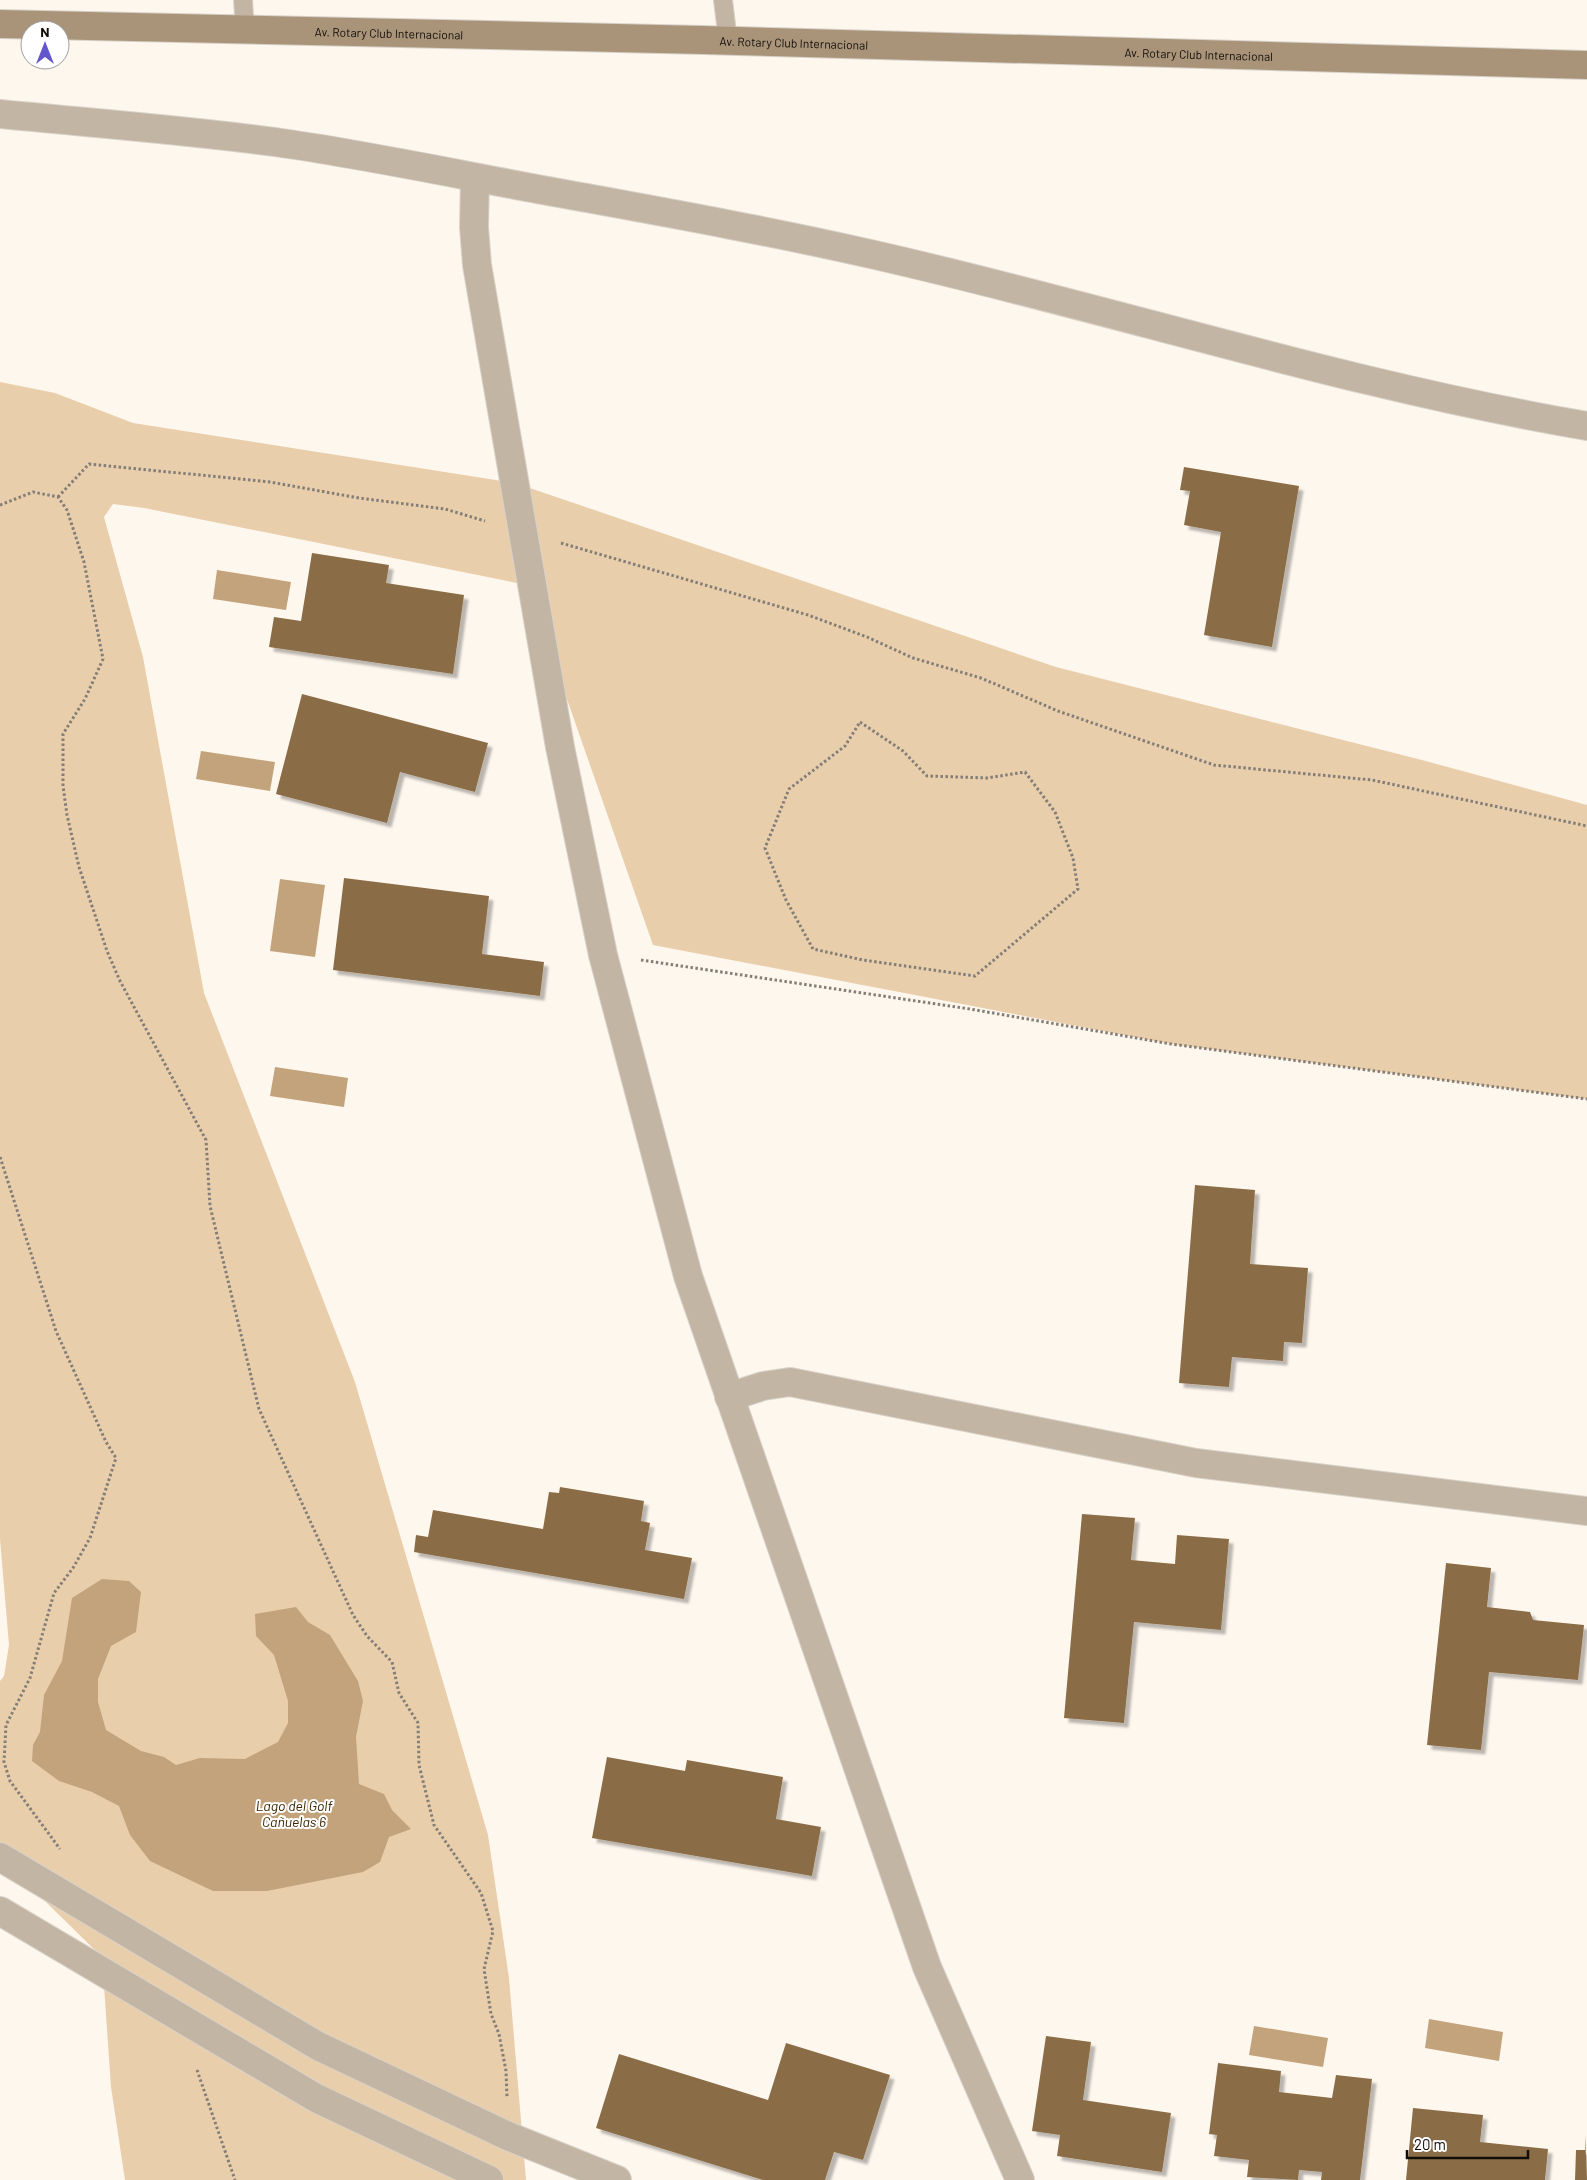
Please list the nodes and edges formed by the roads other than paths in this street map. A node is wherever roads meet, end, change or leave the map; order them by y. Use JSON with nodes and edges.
{"nodes":[{"id":1,"x":244,"y":0,"type":"edge"},
{"id":2,"x":724,"y":0,"type":"edge"},
{"id":3,"x":0,"y":24,"type":"edge"},
{"id":4,"x":246,"y":30,"type":"junction"},
{"id":5,"x":728,"y":41,"type":"junction"},
{"id":6,"x":1587,"y":65,"type":"edge"},
{"id":7,"x":0,"y":114,"type":"edge"},
{"id":8,"x":475,"y":178,"type":"junction"},
{"id":9,"x":1587,"y":426,"type":"edge"},
{"id":10,"x":729,"y":1397,"type":"junction"},
{"id":11,"x":1587,"y":1512,"type":"edge"},
{"id":12,"x":0,"y":1857,"type":"edge"},
{"id":13,"x":0,"y":1911,"type":"edge"},
{"id":14,"x":489,"y":2180,"type":"edge"},
{"id":15,"x":617,"y":2180,"type":"edge"},
{"id":16,"x":1020,"y":2180,"type":"edge"}],
"edges":[{"from":1,"to":4,"type":"lane"},
{"from":2,"to":5,"type":"lane"},
{"from":3,"to":4,"type":"main road","name":"Av. Rotary Club Internacional"},
{"from":4,"to":5,"type":"main road","name":"Av. Rotary Club Internacional"},
{"from":5,"to":6,"type":"main road","name":"Av. Rotary Club Internacional"},
{"from":7,"to":8,"type":"street"},
{"from":8,"to":9,"type":"street"},
{"from":8,"to":10,"type":"street"},
{"from":10,"to":11,"type":"street"},
{"from":10,"to":16,"type":"street"},
{"from":12,"to":15,"type":"street"},
{"from":13,"to":14,"type":"street"}]}
